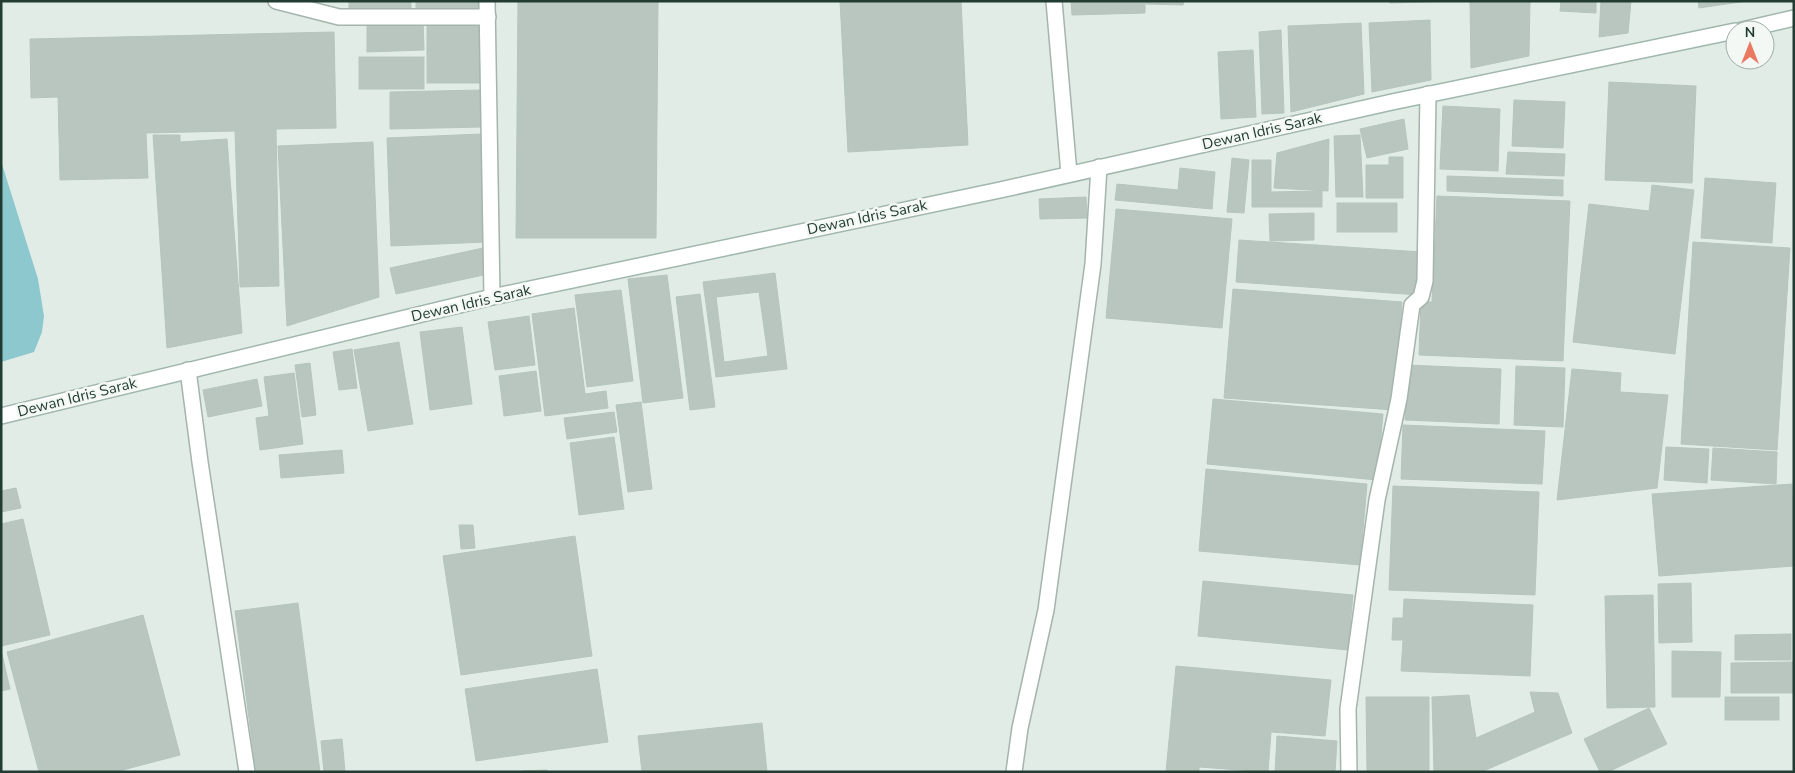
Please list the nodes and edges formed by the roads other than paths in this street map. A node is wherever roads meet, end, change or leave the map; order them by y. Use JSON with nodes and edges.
{"nodes":[{"id":1,"x":276,"y":1,"type":"edge"},
{"id":2,"x":487,"y":1,"type":"edge"},
{"id":3,"x":1054,"y":1,"type":"edge"},
{"id":4,"x":488,"y":17,"type":"junction"},
{"id":5,"x":1794,"y":18,"type":"edge"},
{"id":6,"x":1775,"y":22,"type":"edge"},
{"id":7,"x":1725,"y":33,"type":"edge"},
{"id":8,"x":1428,"y":94,"type":"junction"},
{"id":9,"x":1099,"y":167,"type":"junction"},
{"id":10,"x":1069,"y":174,"type":"junction"},
{"id":11,"x":492,"y":297,"type":"junction"},
{"id":12,"x":188,"y":370,"type":"junction"},
{"id":13,"x":1,"y":416,"type":"edge"},
{"id":14,"x":248,"y":772,"type":"edge"},
{"id":15,"x":1014,"y":772,"type":"edge"},
{"id":16,"x":1349,"y":772,"type":"edge"}],
"edges":[{"from":1,"to":4,"type":"street"},
{"from":2,"to":4,"type":"street"},
{"from":3,"to":10,"type":"street"},
{"from":4,"to":11,"type":"street"},
{"from":5,"to":6,"type":"street"},
{"from":7,"to":8,"type":"street","name":"Dewan Idris Sarak"},
{"from":8,"to":9,"type":"street","name":"Dewan Idris Sarak"},
{"from":8,"to":16,"type":"street"},
{"from":9,"to":10,"type":"street","name":"Dewan Idris Sarak"},
{"from":9,"to":15,"type":"street"},
{"from":10,"to":11,"type":"street","name":"Dewan Idris Sarak"},
{"from":11,"to":12,"type":"street","name":"Dewan Idris Sarak"},
{"from":12,"to":13,"type":"street","name":"Dewan Idris Sarak"},
{"from":12,"to":14,"type":"street"}]}
